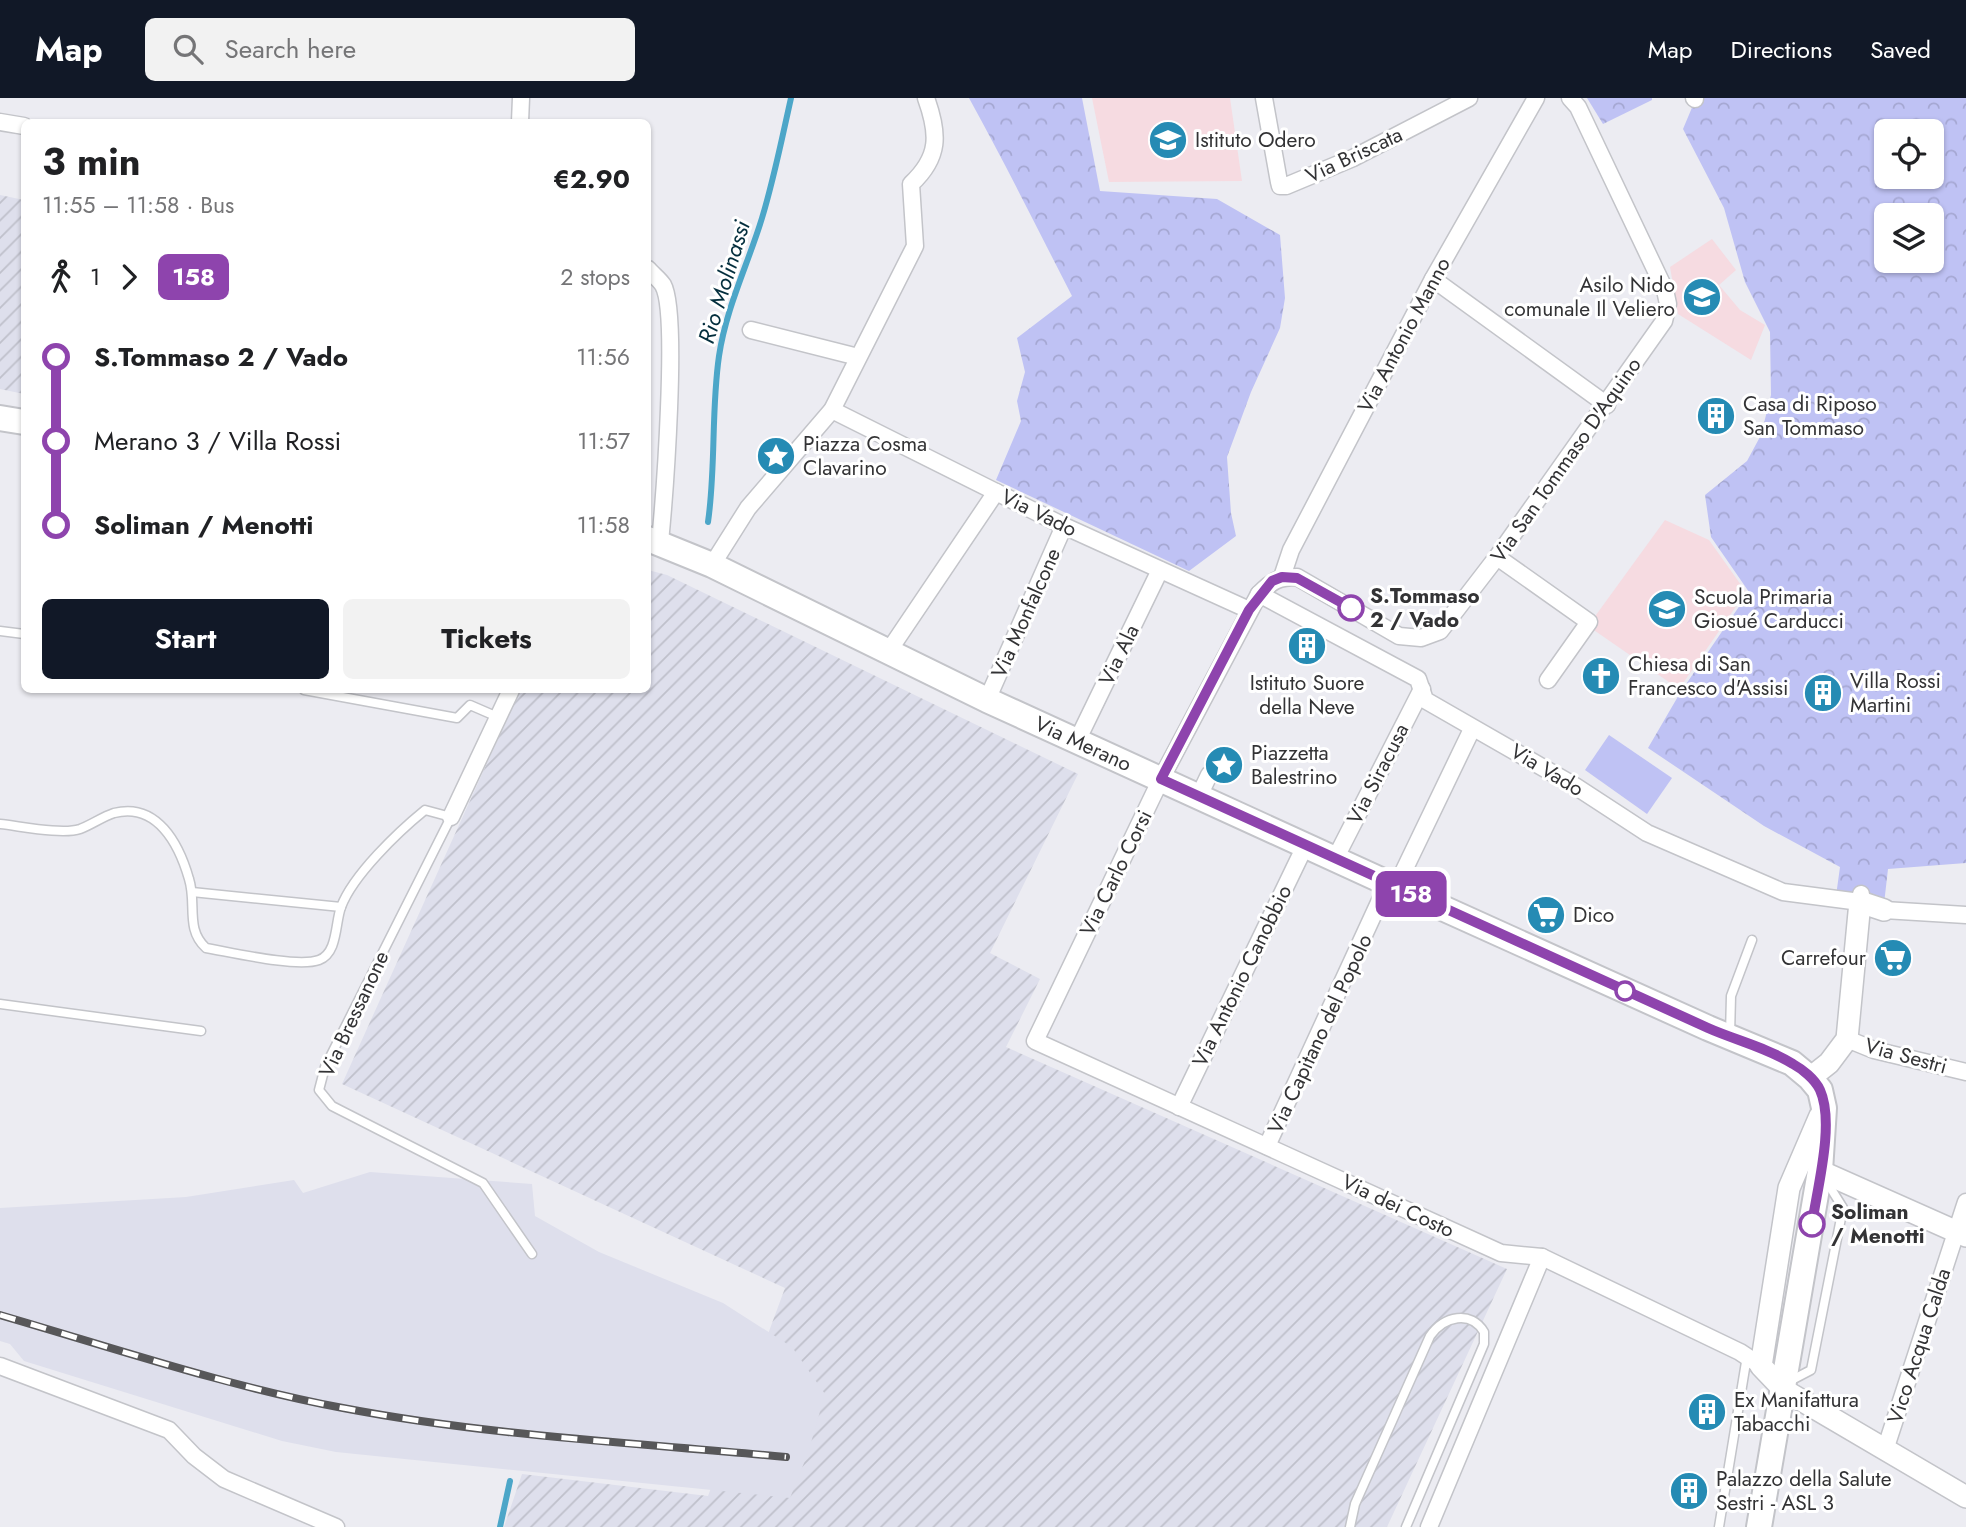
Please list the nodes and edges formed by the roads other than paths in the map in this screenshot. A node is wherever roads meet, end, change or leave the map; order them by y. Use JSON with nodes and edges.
{"nodes":[{"id":1,"x":518,"y":98,"type":"edge"},
{"id":2,"x":926,"y":98,"type":"edge"},
{"id":3,"x":1264,"y":98,"type":"edge"},
{"id":4,"x":1469,"y":98,"type":"edge"},
{"id":5,"x":1536,"y":98,"type":"edge"},
{"id":6,"x":1570,"y":98,"type":"edge"},
{"id":7,"x":520,"y":119,"type":"edge"},
{"id":8,"x":0,"y":122,"type":"edge"},
{"id":9,"x":21,"y":126,"type":"edge"},
{"id":10,"x":651,"y":273,"type":"edge"},
{"id":11,"x":1433,"y":279,"type":"junction"},
{"id":12,"x":751,"y":330,"type":"dead end"},
{"id":13,"x":858,"y":357,"type":"junction"},
{"id":14,"x":1606,"y":405,"type":"junction"},
{"id":15,"x":832,"y":410,"type":"junction"},
{"id":16,"x":0,"y":418,"type":"edge"},
{"id":17,"x":21,"y":422,"type":"edge"},
{"id":18,"x":996,"y":492,"type":"junction"},
{"id":19,"x":1064,"y":526,"type":"junction"},
{"id":20,"x":654,"y":541,"type":"edge"},
{"id":21,"x":1497,"y":557,"type":"junction"},
{"id":22,"x":712,"y":565,"type":"junction"},
{"id":23,"x":1160,"y":570,"type":"junction"},
{"id":24,"x":1282,"y":577,"type":"junction"},
{"id":25,"x":1259,"y":594,"type":"junction"},
{"id":26,"x":1249,"y":610,"type":"junction"},
{"id":27,"x":0,"y":631,"type":"edge"},
{"id":28,"x":21,"y":634,"type":"edge"},
{"id":29,"x":888,"y":652,"type":"junction"},
{"id":30,"x":1548,"y":680,"type":"dead end"},
{"id":31,"x":1422,"y":689,"type":"junction"},
{"id":32,"x":320,"y":693,"type":"edge"},
{"id":33,"x":510,"y":693,"type":"edge"},
{"id":34,"x":987,"y":700,"type":"junction"},
{"id":35,"x":500,"y":718,"type":"junction"},
{"id":36,"x":1472,"y":729,"type":"junction"},
{"id":37,"x":1077,"y":741,"type":"junction"},
{"id":38,"x":1161,"y":779,"type":"junction"},
{"id":39,"x":451,"y":817,"type":"junction"},
{"id":40,"x":0,"y":824,"type":"edge"},
{"id":41,"x":1306,"y":844,"type":"junction"},
{"id":42,"x":1335,"y":859,"type":"junction"},
{"id":43,"x":1392,"y":885,"type":"junction"},
{"id":44,"x":192,"y":892,"type":"junction"},
{"id":45,"x":1861,"y":898,"type":"junction"},
{"id":46,"x":341,"y":907,"type":"junction"},
{"id":47,"x":1884,"y":909,"type":"joint"},
{"id":48,"x":1966,"y":915,"type":"edge"},
{"id":49,"x":1752,"y":940,"type":"dead end"},
{"id":50,"x":0,"y":1004,"type":"edge"},
{"id":51,"x":201,"y":1031,"type":"dead end"},
{"id":52,"x":1730,"y":1038,"type":"junction"},
{"id":53,"x":1847,"y":1039,"type":"junction"},
{"id":54,"x":1035,"y":1041,"type":"joint"},
{"id":55,"x":1966,"y":1072,"type":"edge"},
{"id":56,"x":1818,"y":1092,"type":"junction"},
{"id":57,"x":1179,"y":1107,"type":"junction"},
{"id":58,"x":1268,"y":1146,"type":"junction"},
{"id":59,"x":1820,"y":1171,"type":"junction"},
{"id":60,"x":1966,"y":1202,"type":"edge"},
{"id":61,"x":1961,"y":1234,"type":"edge"},
{"id":62,"x":532,"y":1254,"type":"dead end"},
{"id":63,"x":1542,"y":1257,"type":"junction"},
{"id":64,"x":1754,"y":1361,"type":"junction"},
{"id":65,"x":0,"y":1366,"type":"edge"},
{"id":66,"x":1785,"y":1386,"type":"junction"},
{"id":67,"x":1885,"y":1450,"type":"junction"},
{"id":68,"x":1966,"y":1497,"type":"edge"},
{"id":69,"x":1407,"y":1525,"type":"edge"},
{"id":70,"x":336,"y":1527,"type":"edge"},
{"id":71,"x":1350,"y":1527,"type":"edge"},
{"id":72,"x":1429,"y":1527,"type":"edge"},
{"id":73,"x":1719,"y":1527,"type":"edge"},
{"id":74,"x":1759,"y":1527,"type":"edge"}],
"edges":[{"from":1,"to":7,"type":"street"},
{"from":2,"to":13,"type":"street"},
{"from":3,"to":4,"type":"street","name":"Via Briscata"},
{"from":5,"to":11,"type":"street","name":"Via Antonio Manno"},
{"from":6,"to":14,"type":"street","name":"Via San Tommaso D'Aquino"},
{"from":8,"to":9,"type":"street"},
{"from":10,"to":20,"type":"street"},
{"from":11,"to":14,"type":"street"},
{"from":11,"to":24,"type":"street","name":"Via Antonio Manno"},
{"from":12,"to":13,"type":"street"},
{"from":13,"to":15,"type":"street"},
{"from":14,"to":21,"type":"street","name":"Via San Tommaso D'Aquino"},
{"from":15,"to":18,"type":"street","name":"Via Vado"},
{"from":15,"to":22,"type":"street"},
{"from":16,"to":17,"type":"main road"},
{"from":18,"to":19,"type":"street","name":"Via Vado"},
{"from":18,"to":29,"type":"street"},
{"from":19,"to":23,"type":"street","name":"Via Vado"},
{"from":19,"to":34,"type":"street","name":"Via Monfalcone"},
{"from":20,"to":22,"type":"main road","name":"Via Merano"},
{"from":21,"to":24,"type":"street","name":"Via San Tommaso D'Aquino"},
{"from":21,"to":30,"type":"street"},
{"from":22,"to":29,"type":"main road","name":"Via Merano"},
{"from":23,"to":26,"type":"street","name":"Via Vado"},
{"from":23,"to":37,"type":"street","name":"Via Ala"},
{"from":24,"to":25,"type":"street"},
{"from":25,"to":26,"type":"street","name":"Via Carlo Corsi"},
{"from":25,"to":31,"type":"street","name":"Via Vado"},
{"from":26,"to":38,"type":"street","name":"Via Carlo Corsi"},
{"from":27,"to":28,"type":"lane"},
{"from":29,"to":34,"type":"main road","name":"Via Merano"},
{"from":31,"to":36,"type":"street","name":"Via Vado"},
{"from":31,"to":42,"type":"street","name":"Via Siracusa"},
{"from":32,"to":35,"type":"lane"},
{"from":33,"to":35,"type":"street","name":"Via Bressanone"},
{"from":34,"to":37,"type":"main road","name":"Via Merano"},
{"from":35,"to":39,"type":"street","name":"Via Bressanone"},
{"from":36,"to":43,"type":"street","name":"Via Capitano del Popolo"},
{"from":36,"to":45,"type":"street","name":"Via Vado"},
{"from":37,"to":38,"type":"main road","name":"Via Merano"},
{"from":38,"to":41,"type":"main road","name":"Via Merano"},
{"from":38,"to":54,"type":"street","name":"Via Carlo Corsi"},
{"from":39,"to":46,"type":"lane"},
{"from":39,"to":62,"type":"lane","name":"Via Bressanone"},
{"from":40,"to":44,"type":"lane"},
{"from":41,"to":42,"type":"main road","name":"Via Merano"},
{"from":41,"to":57,"type":"street","name":"Via Antonio Canobbio"},
{"from":42,"to":43,"type":"main road","name":"Via Merano"},
{"from":43,"to":52,"type":"main road","name":"Via Merano"},
{"from":43,"to":58,"type":"street","name":"Via Capitano del Popolo"},
{"from":44,"to":46,"type":"lane"},
{"from":44,"to":46,"type":"lane"},
{"from":45,"to":47,"type":"street"},
{"from":45,"to":53,"type":"street"},
{"from":47,"to":48,"type":"street"},
{"from":49,"to":52,"type":"lane"},
{"from":50,"to":51,"type":"lane"},
{"from":52,"to":56,"type":"main road","name":"Via Merano"},
{"from":53,"to":55,"type":"street","name":"Via Sestri"},
{"from":53,"to":56,"type":"street"},
{"from":54,"to":57,"type":"street","name":"Via dei Costo"},
{"from":56,"to":59,"type":"main road"},
{"from":56,"to":64,"type":"street"},
{"from":57,"to":58,"type":"street","name":"Via dei Costo"},
{"from":58,"to":63,"type":"street","name":"Via dei Costo"},
{"from":59,"to":61,"type":"street"},
{"from":59,"to":66,"type":"main road"},
{"from":60,"to":61,"type":"street","name":"Vico Acqua Calda"},
{"from":61,"to":67,"type":"street","name":"Vico Acqua Calda"},
{"from":63,"to":64,"type":"street","name":"Via dei Costo"},
{"from":63,"to":72,"type":"street"},
{"from":64,"to":66,"type":"street"},
{"from":64,"to":73,"type":"lane"},
{"from":65,"to":70,"type":"street"},
{"from":66,"to":67,"type":"street"},
{"from":66,"to":74,"type":"main road"},
{"from":67,"to":68,"type":"street"},
{"from":69,"to":71,"type":"lane"}]}
